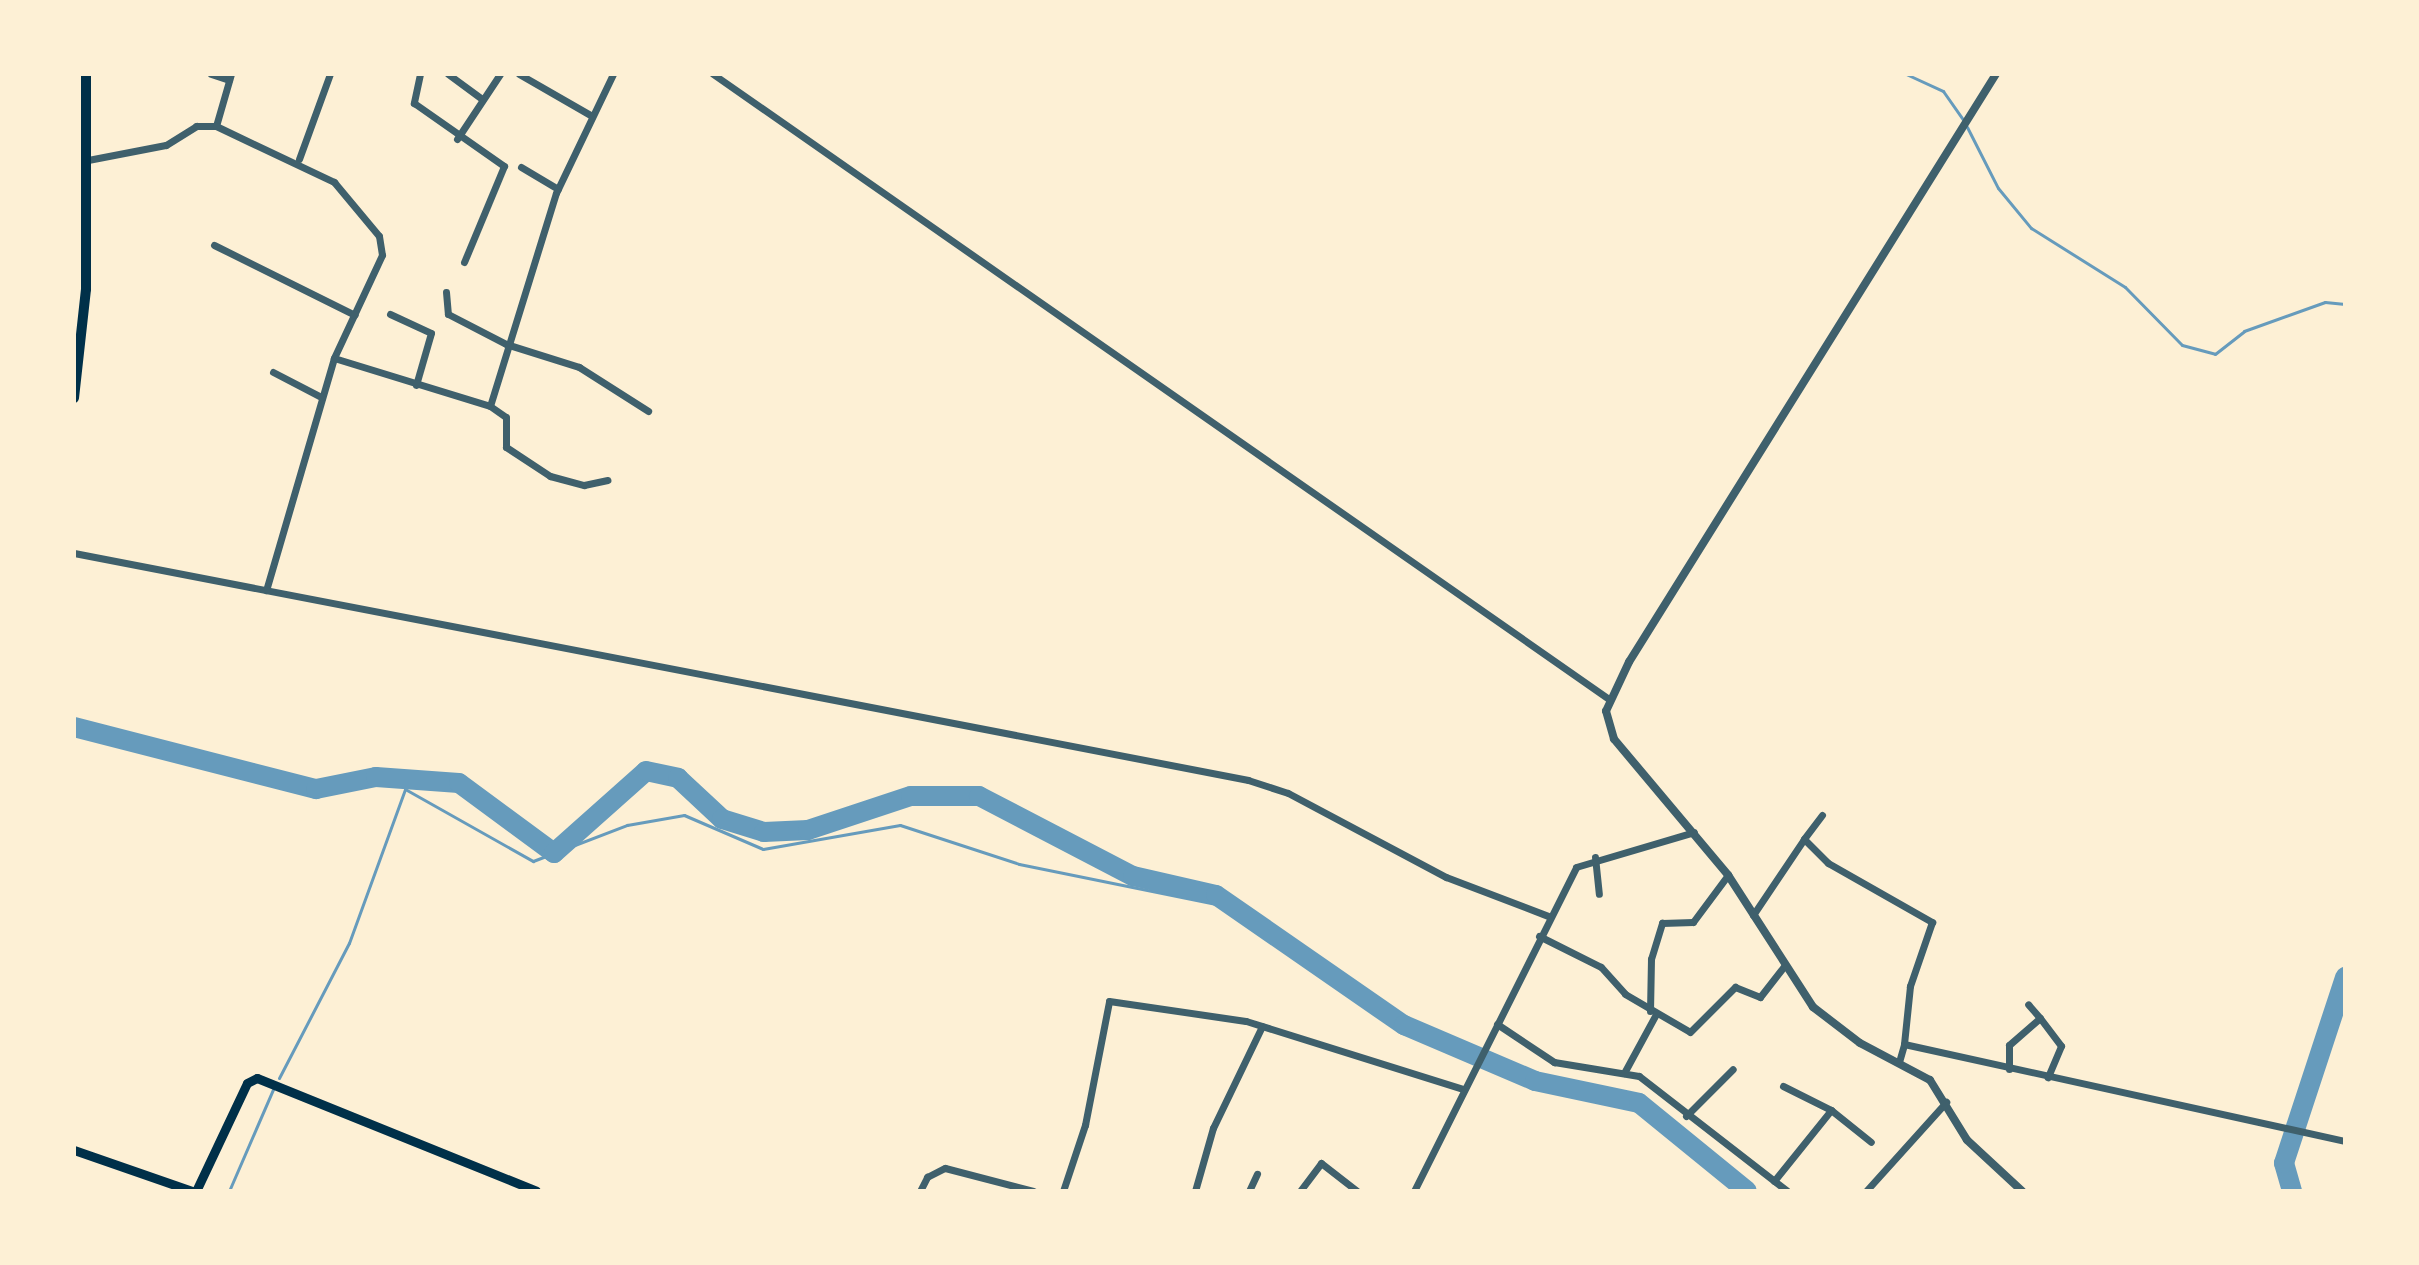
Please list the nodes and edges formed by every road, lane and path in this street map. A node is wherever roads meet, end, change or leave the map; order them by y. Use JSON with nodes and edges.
{"nodes":[{"id":1,"x":86,"y":74,"type":"edge"},
{"id":2,"x":211,"y":74,"type":"edge"},
{"id":3,"x":330,"y":74,"type":"edge"},
{"id":4,"x":420,"y":74,"type":"edge"},
{"id":5,"x":448,"y":74,"type":"edge"},
{"id":6,"x":500,"y":74,"type":"edge"},
{"id":7,"x":519,"y":74,"type":"edge"},
{"id":8,"x":613,"y":74,"type":"edge"},
{"id":9,"x":713,"y":74,"type":"edge"},
{"id":10,"x":1996,"y":74,"type":"edge"},
{"id":11,"x":230,"y":77,"type":"edge"},
{"id":12,"x":482,"y":99,"type":"junction"},
{"id":13,"x":592,"y":116,"type":"junction"},
{"id":14,"x":216,"y":126,"type":"junction"},
{"id":15,"x":457,"y":139,"type":"junction"},
{"id":16,"x":299,"y":159,"type":"junction"},
{"id":17,"x":88,"y":160,"type":"junction"},
{"id":18,"x":521,"y":167,"type":"dead end"},
{"id":19,"x":558,"y":189,"type":"junction"},
{"id":20,"x":214,"y":245,"type":"dead end"},
{"id":21,"x":464,"y":262,"type":"dead end"},
{"id":22,"x":446,"y":292,"type":"dead end"},
{"id":23,"x":390,"y":314,"type":"dead end"},
{"id":24,"x":355,"y":315,"type":"junction"},
{"id":25,"x":506,"y":344,"type":"junction"},
{"id":26,"x":334,"y":358,"type":"junction"},
{"id":27,"x":273,"y":372,"type":"dead end"},
{"id":28,"x":416,"y":385,"type":"junction"},
{"id":29,"x":321,"y":397,"type":"junction"},
{"id":30,"x":74,"y":398,"type":"edge"},
{"id":31,"x":490,"y":406,"type":"junction"},
{"id":32,"x":648,"y":411,"type":"dead end"},
{"id":33,"x":607,"y":480,"type":"dead end"},
{"id":34,"x":74,"y":553,"type":"edge"},
{"id":35,"x":266,"y":590,"type":"junction"},
{"id":36,"x":1609,"y":699,"type":"junction"},
{"id":37,"x":1822,"y":815,"type":"dead end"},
{"id":38,"x":1694,"y":832,"type":"junction"},
{"id":39,"x":1804,"y":839,"type":"junction"},
{"id":40,"x":1595,"y":857,"type":"junction"},
{"id":41,"x":1728,"y":875,"type":"junction"},
{"id":42,"x":1599,"y":894,"type":"dead end"},
{"id":43,"x":1753,"y":915,"type":"junction"},
{"id":44,"x":1548,"y":916,"type":"junction"},
{"id":45,"x":1539,"y":936,"type":"junction"},
{"id":46,"x":1784,"y":966,"type":"junction"},
{"id":47,"x":2028,"y":1004,"type":"dead end"},
{"id":48,"x":1653,"y":1013,"type":"junction"},
{"id":49,"x":2040,"y":1018,"type":"junction"},
{"id":50,"x":1497,"y":1024,"type":"junction"},
{"id":51,"x":1262,"y":1026,"type":"junction"},
{"id":52,"x":1904,"y":1044,"type":"junction"},
{"id":53,"x":1899,"y":1062,"type":"junction"},
{"id":54,"x":1733,"y":1069,"type":"dead end"},
{"id":55,"x":2009,"y":1069,"type":"junction"},
{"id":56,"x":1624,"y":1073,"type":"junction"},
{"id":57,"x":2048,"y":1077,"type":"junction"},
{"id":58,"x":1783,"y":1086,"type":"dead end"},
{"id":59,"x":1463,"y":1089,"type":"junction"},
{"id":60,"x":1946,"y":1102,"type":"junction"},
{"id":61,"x":1831,"y":1110,"type":"junction"},
{"id":62,"x":1686,"y":1116,"type":"junction"},
{"id":63,"x":2345,"y":1141,"type":"edge"},
{"id":64,"x":1871,"y":1142,"type":"dead end"},
{"id":65,"x":74,"y":1150,"type":"edge"},
{"id":66,"x":1257,"y":1174,"type":"dead end"},
{"id":67,"x":1774,"y":1181,"type":"junction"},
{"id":68,"x":194,"y":1191,"type":"edge"},
{"id":69,"x":536,"y":1191,"type":"edge"},
{"id":70,"x":920,"y":1191,"type":"edge"},
{"id":71,"x":1033,"y":1191,"type":"edge"},
{"id":72,"x":1063,"y":1191,"type":"edge"},
{"id":73,"x":1195,"y":1191,"type":"edge"},
{"id":74,"x":1249,"y":1191,"type":"edge"},
{"id":75,"x":1300,"y":1191,"type":"edge"},
{"id":76,"x":1357,"y":1191,"type":"edge"},
{"id":77,"x":1414,"y":1191,"type":"edge"},
{"id":78,"x":1787,"y":1191,"type":"edge"},
{"id":79,"x":1866,"y":1191,"type":"edge"},
{"id":80,"x":2022,"y":1191,"type":"edge"}],
"edges":[{"from":1,"to":17,"type":"main road"},
{"from":2,"to":11,"type":"street"},
{"from":3,"to":16,"type":"street"},
{"from":4,"to":15,"type":"street"},
{"from":5,"to":12,"type":"street"},
{"from":6,"to":12,"type":"street"},
{"from":7,"to":13,"type":"street"},
{"from":8,"to":13,"type":"street"},
{"from":9,"to":36,"type":"street"},
{"from":10,"to":36,"type":"street"},
{"from":11,"to":14,"type":"street"},
{"from":12,"to":15,"type":"street"},
{"from":13,"to":19,"type":"street"},
{"from":14,"to":16,"type":"street"},
{"from":14,"to":17,"type":"street"},
{"from":15,"to":21,"type":"street"},
{"from":16,"to":24,"type":"street"},
{"from":17,"to":30,"type":"main road"},
{"from":18,"to":19,"type":"street"},
{"from":19,"to":25,"type":"street"},
{"from":20,"to":24,"type":"street"},
{"from":22,"to":25,"type":"street"},
{"from":23,"to":28,"type":"street"},
{"from":24,"to":26,"type":"street"},
{"from":25,"to":31,"type":"street"},
{"from":25,"to":32,"type":"street"},
{"from":26,"to":28,"type":"street"},
{"from":26,"to":29,"type":"street"},
{"from":27,"to":29,"type":"street"},
{"from":28,"to":31,"type":"street"},
{"from":29,"to":35,"type":"street"},
{"from":31,"to":33,"type":"street"},
{"from":34,"to":35,"type":"street"},
{"from":35,"to":44,"type":"street"},
{"from":36,"to":38,"type":"street"},
{"from":37,"to":39,"type":"street"},
{"from":38,"to":40,"type":"street"},
{"from":38,"to":41,"type":"street"},
{"from":39,"to":43,"type":"street"},
{"from":39,"to":52,"type":"street"},
{"from":40,"to":42,"type":"street"},
{"from":40,"to":44,"type":"street"},
{"from":41,"to":43,"type":"street"},
{"from":41,"to":48,"type":"street"},
{"from":43,"to":46,"type":"street"},
{"from":44,"to":45,"type":"street"},
{"from":45,"to":48,"type":"street"},
{"from":45,"to":50,"type":"street"},
{"from":46,"to":48,"type":"street"},
{"from":46,"to":53,"type":"street"},
{"from":47,"to":49,"type":"street"},
{"from":48,"to":56,"type":"street"},
{"from":49,"to":55,"type":"street"},
{"from":49,"to":57,"type":"street"},
{"from":50,"to":56,"type":"street"},
{"from":50,"to":59,"type":"street"},
{"from":51,"to":59,"type":"street"},
{"from":51,"to":72,"type":"street"},
{"from":51,"to":73,"type":"street"},
{"from":52,"to":53,"type":"street"},
{"from":52,"to":55,"type":"street"},
{"from":53,"to":60,"type":"street"},
{"from":54,"to":62,"type":"street"},
{"from":55,"to":57,"type":"street"},
{"from":56,"to":62,"type":"street"},
{"from":57,"to":63,"type":"street"},
{"from":58,"to":61,"type":"street"},
{"from":59,"to":77,"type":"street"},
{"from":60,"to":79,"type":"street"},
{"from":60,"to":80,"type":"street"},
{"from":61,"to":64,"type":"street"},
{"from":61,"to":67,"type":"street"},
{"from":62,"to":67,"type":"street"},
{"from":65,"to":68,"type":"main road"},
{"from":66,"to":74,"type":"street"},
{"from":67,"to":78,"type":"street"},
{"from":68,"to":69,"type":"main road"},
{"from":70,"to":71,"type":"street"},
{"from":75,"to":76,"type":"street"}]}
